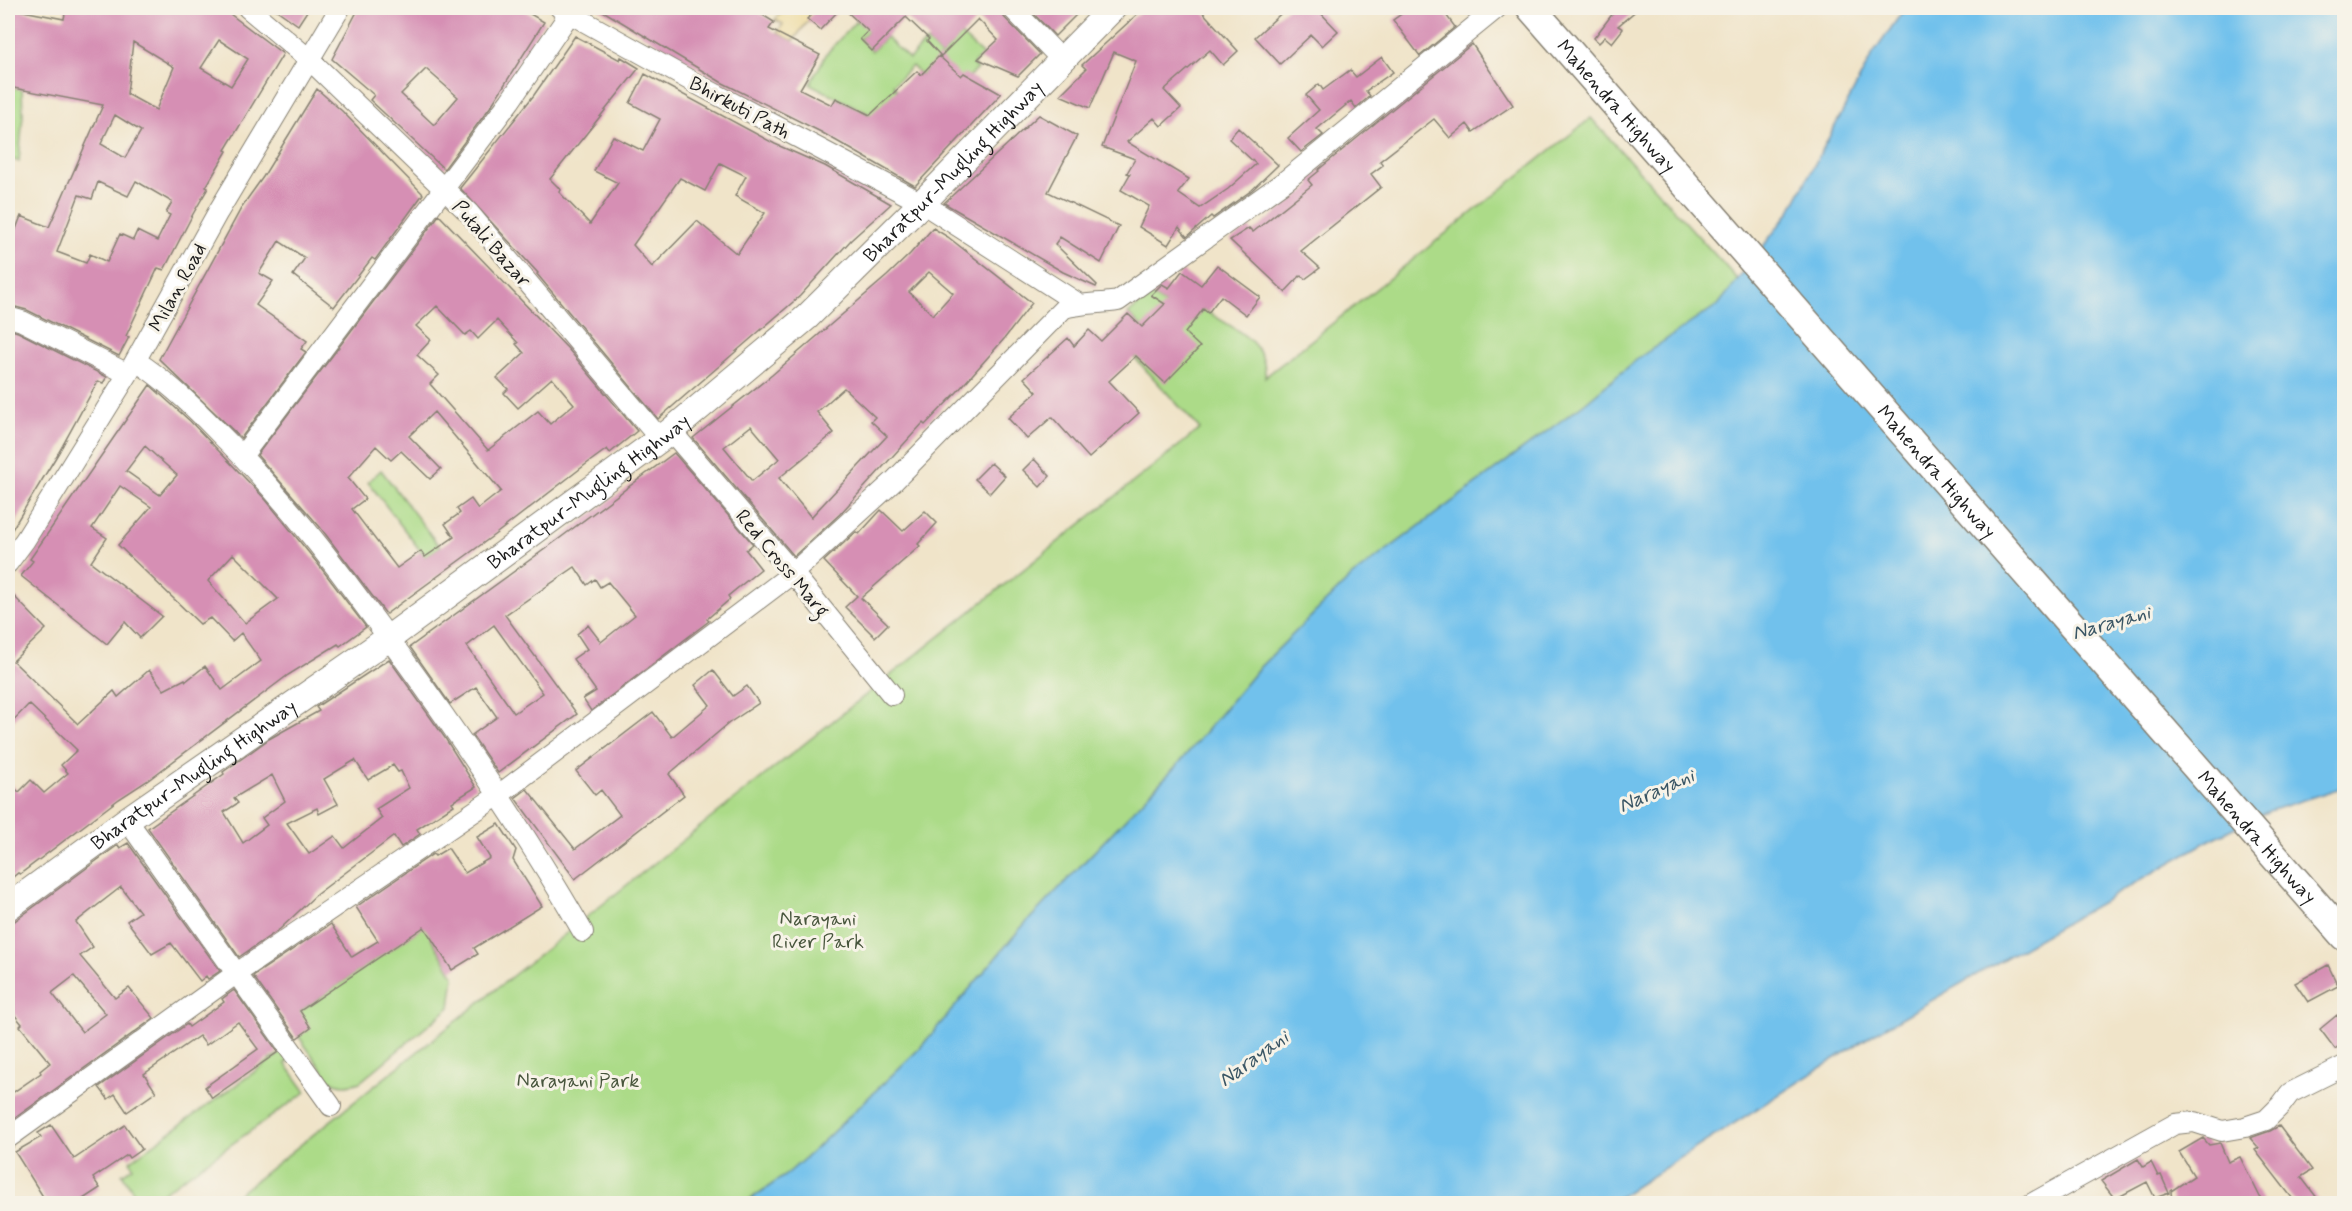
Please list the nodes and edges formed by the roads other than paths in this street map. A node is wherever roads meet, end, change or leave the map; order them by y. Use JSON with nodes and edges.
{"nodes":[{"id":1,"x":248,"y":8,"type":"edge"},
{"id":2,"x":340,"y":8,"type":"edge"},
{"id":3,"x":1011,"y":8,"type":"edge"},
{"id":4,"x":1113,"y":8,"type":"edge"},
{"id":5,"x":1497,"y":8,"type":"edge"},
{"id":6,"x":1531,"y":8,"type":"edge"},
{"id":7,"x":565,"y":10,"type":"edge"},
{"id":8,"x":1061,"y":59,"type":"junction"},
{"id":9,"x":310,"y":60,"type":"junction"},
{"id":10,"x":443,"y":189,"type":"junction"},
{"id":11,"x":922,"y":203,"type":"junction"},
{"id":12,"x":1079,"y":304,"type":"junction"},
{"id":13,"x":8,"y":317,"type":"edge"},
{"id":14,"x":132,"y":368,"type":"junction"},
{"id":15,"x":665,"y":435,"type":"junction"},
{"id":16,"x":242,"y":456,"type":"junction"},
{"id":17,"x":8,"y":563,"type":"edge"},
{"id":18,"x":793,"y":573,"type":"junction"},
{"id":19,"x":389,"y":638,"type":"junction"},
{"id":20,"x":892,"y":696,"type":"dead end"},
{"id":21,"x":500,"y":794,"type":"junction"},
{"id":22,"x":127,"y":820,"type":"junction"},
{"id":23,"x":8,"y":907,"type":"edge"},
{"id":24,"x":583,"y":932,"type":"dead end"},
{"id":25,"x":2341,"y":932,"type":"edge"},
{"id":26,"x":237,"y":973,"type":"junction"},
{"id":27,"x":2344,"y":1066,"type":"edge"},
{"id":28,"x":331,"y":1106,"type":"dead end"},
{"id":29,"x":8,"y":1138,"type":"edge"},
{"id":30,"x":2031,"y":1203,"type":"edge"}],
"edges":[{"from":1,"to":9,"type":"street","name":"Putali Bazar"},
{"from":2,"to":9,"type":"street","name":"Milan Road"},
{"from":3,"to":8,"type":"street"},
{"from":4,"to":8,"type":"main road","name":"Bharatpur-Mugling Highway"},
{"from":5,"to":12,"type":"street"},
{"from":6,"to":25,"type":"highway","name":"Mahendra Highway"},
{"from":7,"to":10,"type":"street"},
{"from":7,"to":11,"type":"street","name":"Bhirkuti Path"},
{"from":8,"to":11,"type":"main road","name":"Bharatpur-Mugling Highway"},
{"from":9,"to":10,"type":"street","name":"Putali Bazar"},
{"from":9,"to":14,"type":"street","name":"Milan Road"},
{"from":10,"to":15,"type":"street","name":"Putali Bazar"},
{"from":10,"to":16,"type":"street"},
{"from":11,"to":12,"type":"street","name":"Bhirkuti Path"},
{"from":11,"to":15,"type":"main road","name":"Bharatpur-Mugling Highway"},
{"from":12,"to":18,"type":"street"},
{"from":13,"to":14,"type":"street"},
{"from":14,"to":16,"type":"street"},
{"from":14,"to":17,"type":"street","name":"Milan Road"},
{"from":15,"to":18,"type":"street","name":"Red Cross Marg"},
{"from":15,"to":19,"type":"main road","name":"Bharatpur-Mugling Highway"},
{"from":16,"to":19,"type":"street"},
{"from":18,"to":20,"type":"street","name":"Red Cross Marg"},
{"from":18,"to":21,"type":"street"},
{"from":19,"to":21,"type":"street"},
{"from":19,"to":22,"type":"main road","name":"Bharatpur-Mugling Highway"},
{"from":21,"to":24,"type":"street"},
{"from":21,"to":26,"type":"street"},
{"from":22,"to":23,"type":"main road","name":"Bharatpur-Mugling Highway"},
{"from":22,"to":26,"type":"street"},
{"from":26,"to":28,"type":"street"},
{"from":26,"to":29,"type":"street"},
{"from":27,"to":30,"type":"street"}]}
